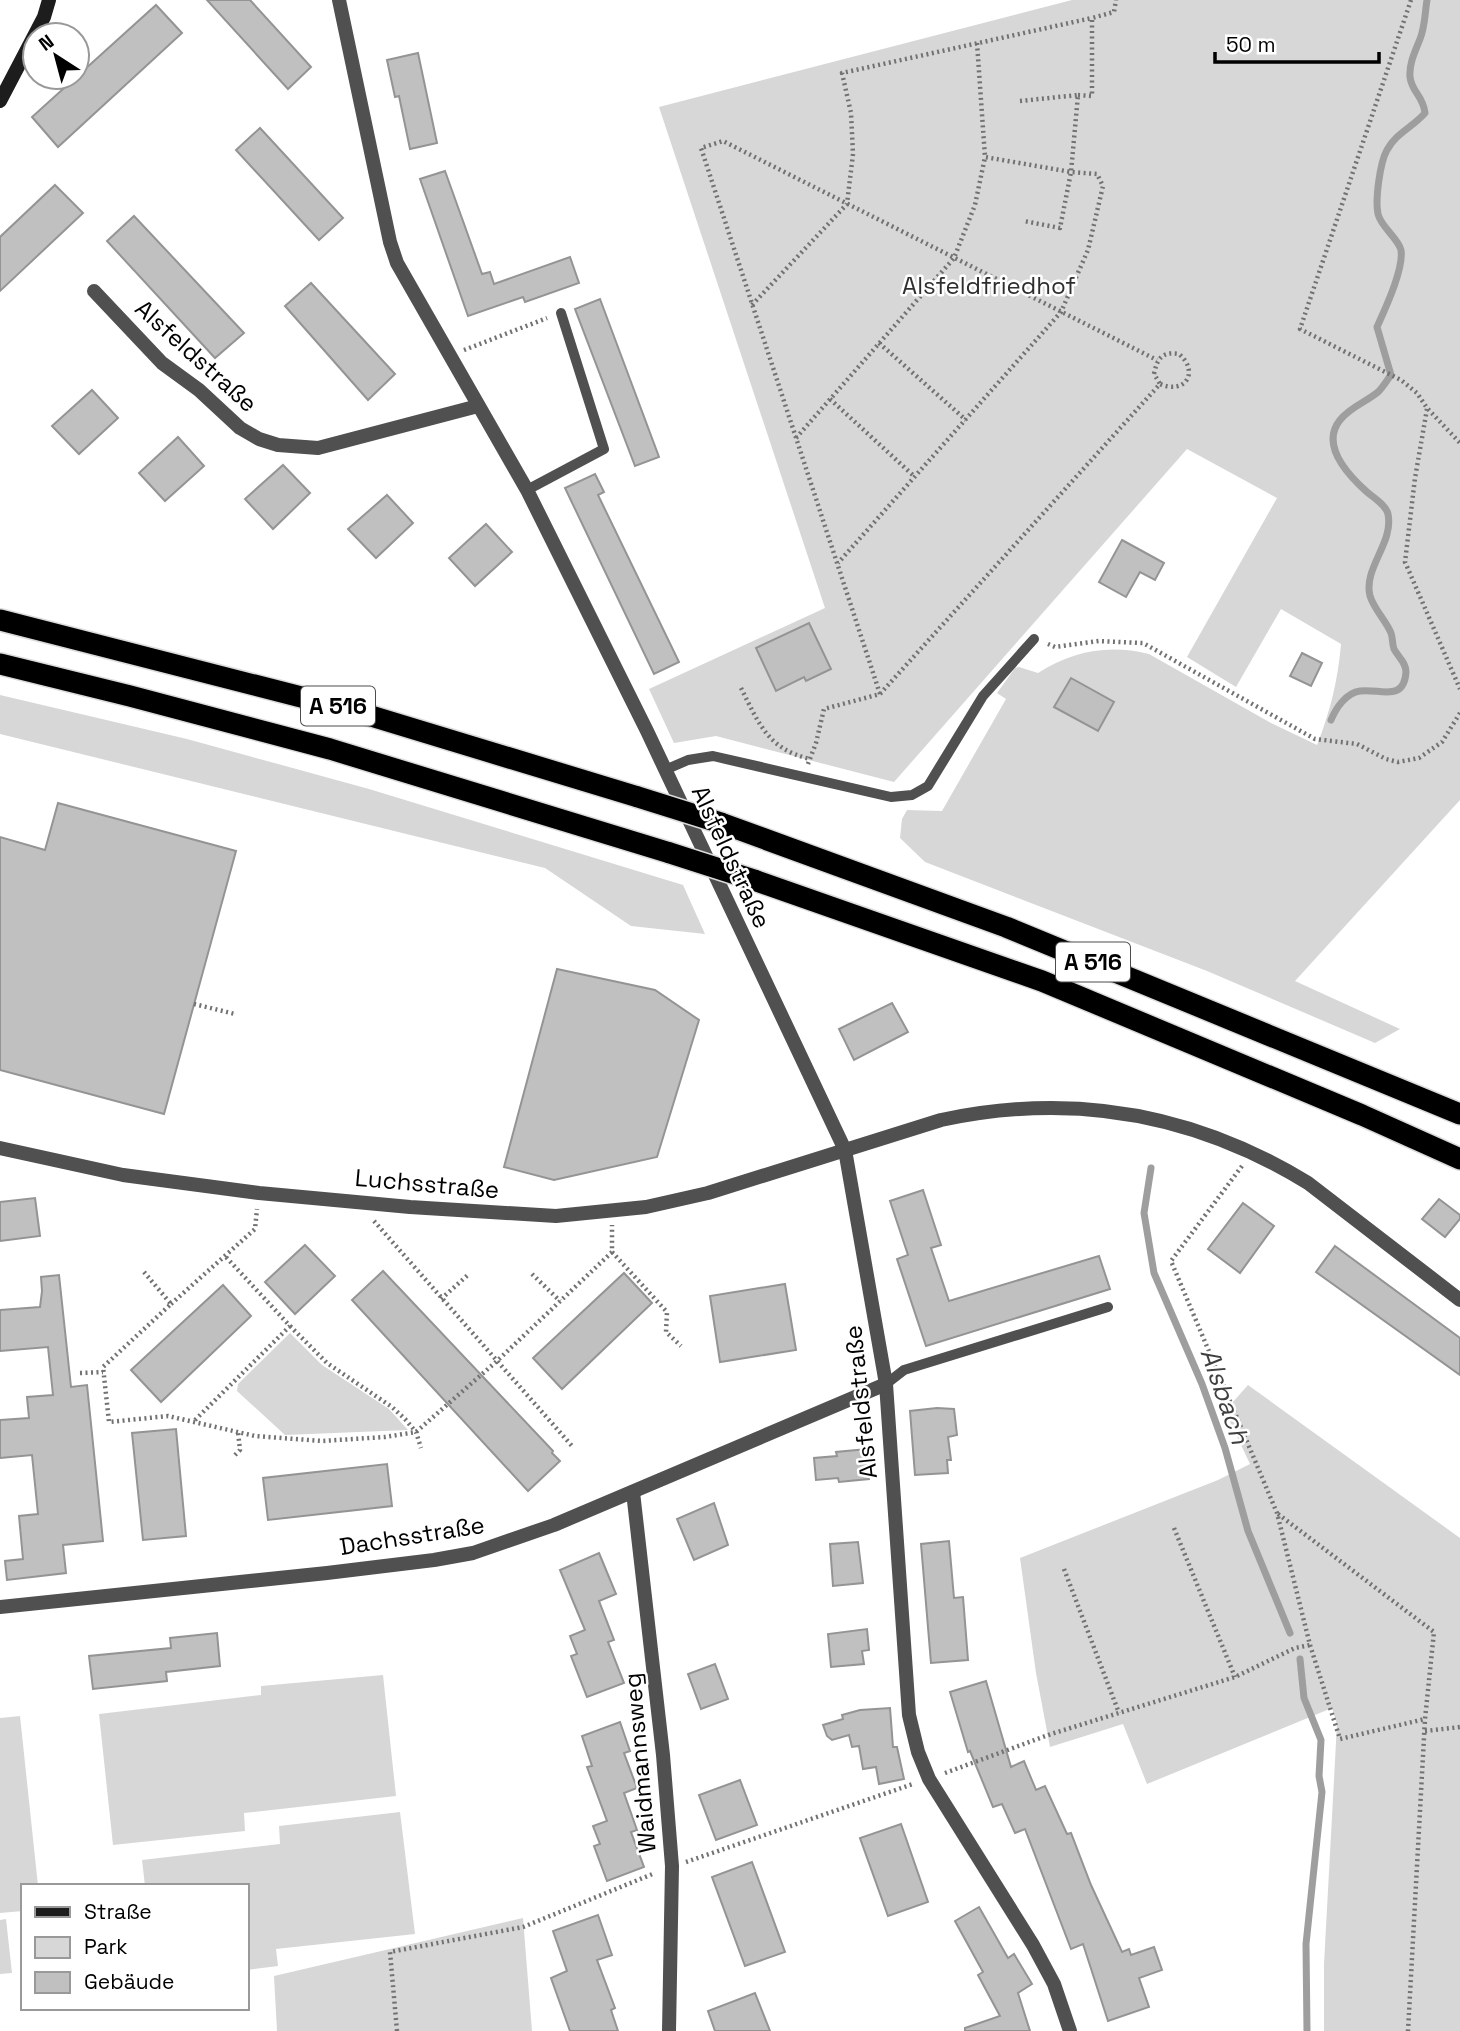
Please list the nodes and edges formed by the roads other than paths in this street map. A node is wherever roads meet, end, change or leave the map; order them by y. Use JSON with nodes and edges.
{"nodes":[{"id":1,"x":49,"y":0,"type":"edge"},
{"id":2,"x":339,"y":0,"type":"edge"},
{"id":3,"x":0,"y":101,"type":"edge"},
{"id":4,"x":94,"y":291,"type":"dead end"},
{"id":5,"x":561,"y":313,"type":"road end"},
{"id":6,"x":478,"y":406,"type":"junction"},
{"id":7,"x":527,"y":490,"type":"junction"},
{"id":8,"x":0,"y":620,"type":"edge"},
{"id":9,"x":1034,"y":639,"type":"road end"},
{"id":10,"x":0,"y":664,"type":"edge"},
{"id":11,"x":665,"y":770,"type":"junction"},
{"id":12,"x":1460,"y":1114,"type":"edge"},
{"id":13,"x":0,"y":1149,"type":"edge"},
{"id":14,"x":845,"y":1150,"type":"junction"},
{"id":15,"x":1460,"y":1159,"type":"edge"},
{"id":16,"x":1460,"y":1300,"type":"edge"},
{"id":17,"x":1108,"y":1307,"type":"dead end"},
{"id":18,"x":886,"y":1384,"type":"junction"},
{"id":19,"x":633,"y":1492,"type":"junction"},
{"id":20,"x":0,"y":1607,"type":"edge"},
{"id":21,"x":668,"y":2031,"type":"edge"},
{"id":22,"x":1070,"y":2031,"type":"edge"}],
"edges":[{"from":1,"to":3,"type":"street"},
{"from":2,"to":6,"type":"street","name":"Alsfeldstraße"},
{"from":4,"to":6,"type":"street","name":"Alsfeldstraße"},
{"from":5,"to":7,"type":"lane"},
{"from":6,"to":7,"type":"street","name":"Alsfeldstraße"},
{"from":7,"to":11,"type":"street","name":"Alsfeldstraße"},
{"from":8,"to":12,"type":"highway","number":"A 516","bridge":true},
{"from":9,"to":11,"type":"lane","name":"Alsfeldstraße"},
{"from":10,"to":15,"type":"highway","number":"A 516","bridge":true},
{"from":11,"to":14,"type":"street","name":"Alsfeldstraße"},
{"from":13,"to":14,"type":"street","name":"Luchsstraße"},
{"from":14,"to":16,"type":"street","name":"Luchsstraße"},
{"from":14,"to":18,"type":"street","name":"Alsfeldstraße"},
{"from":17,"to":18,"type":"lane"},
{"from":18,"to":19,"type":"street","name":"Dachsstraße"},
{"from":18,"to":22,"type":"street","name":"Alsfeldstraße"},
{"from":19,"to":20,"type":"street","name":"Dachsstraße"},
{"from":19,"to":21,"type":"street","name":"Waidmannsweg"}]}
